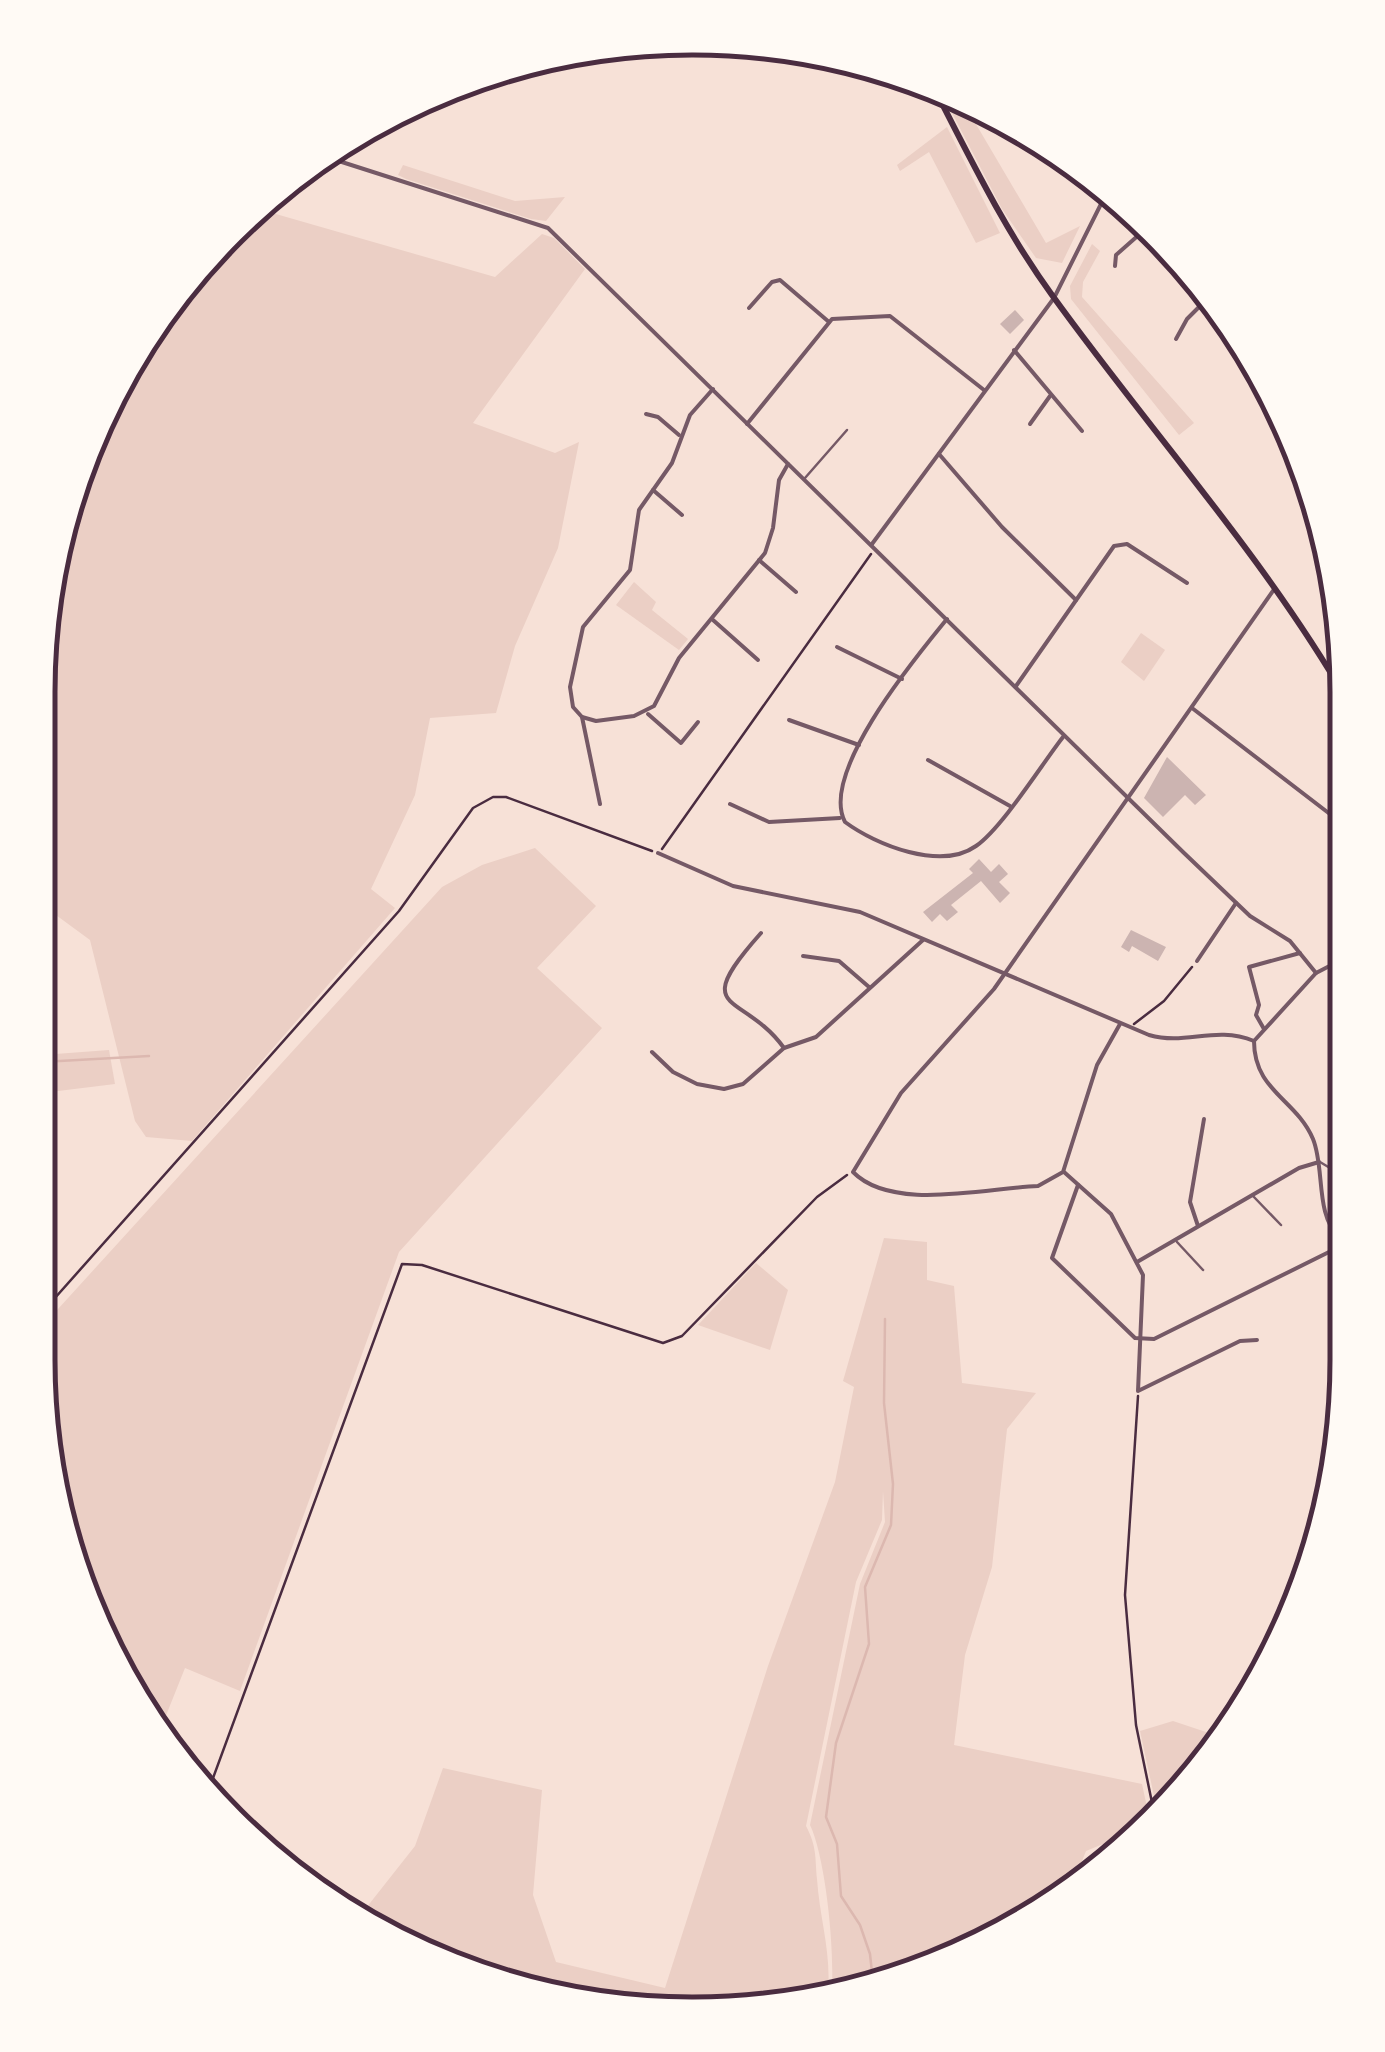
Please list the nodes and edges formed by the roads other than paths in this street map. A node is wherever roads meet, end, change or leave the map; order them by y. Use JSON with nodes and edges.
{"nodes":[{"id":1,"x":944,"y":108,"type":"edge"},
{"id":2,"x":339,"y":161,"type":"edge"},
{"id":3,"x":1101,"y":203,"type":"edge"},
{"id":4,"x":1137,"y":236,"type":"edge"},
{"id":5,"x":1115,"y":266,"type":"dead end"},
{"id":6,"x":1054,"y":298,"type":"junction"},
{"id":7,"x":1200,"y":306,"type":"edge"},
{"id":8,"x":749,"y":308,"type":"dead end"},
{"id":9,"x":828,"y":322,"type":"junction"},
{"id":10,"x":1176,"y":339,"type":"dead end"},
{"id":11,"x":1014,"y":350,"type":"junction"},
{"id":12,"x":713,"y":390,"type":"junction"},
{"id":13,"x":984,"y":390,"type":"junction"},
{"id":14,"x":1050,"y":396,"type":"junction"},
{"id":15,"x":646,"y":414,"type":"dead end"},
{"id":16,"x":747,"y":424,"type":"junction"},
{"id":17,"x":1030,"y":424,"type":"dead end"},
{"id":18,"x":846,"y":430,"type":"dead end"},
{"id":19,"x":1082,"y":431,"type":"dead end"},
{"id":20,"x":680,"y":436,"type":"junction"},
{"id":21,"x":938,"y":453,"type":"junction"},
{"id":22,"x":788,"y":464,"type":"junction"},
{"id":23,"x":804,"y":480,"type":"junction"},
{"id":24,"x":653,"y":490,"type":"junction"},
{"id":25,"x":682,"y":516,"type":"dead end"},
{"id":26,"x":873,"y":547,"type":"junction"},
{"id":27,"x":759,"y":560,"type":"junction"},
{"id":28,"x":1186,"y":583,"type":"dead end"},
{"id":29,"x":1275,"y":588,"type":"junction"},
{"id":30,"x":796,"y":592,"type":"dead end"},
{"id":31,"x":1076,"y":600,"type":"junction"},
{"id":32,"x":946,"y":618,"type":"junction"},
{"id":33,"x":711,"y":619,"type":"junction"},
{"id":34,"x":837,"y":646,"type":"dead end"},
{"id":35,"x":758,"y":660,"type":"dead end"},
{"id":36,"x":1330,"y":672,"type":"edge"},
{"id":37,"x":902,"y":678,"type":"junction"},
{"id":38,"x":1016,"y":686,"type":"junction"},
{"id":39,"x":1190,"y":707,"type":"junction"},
{"id":40,"x":647,"y":712,"type":"junction"},
{"id":41,"x":582,"y":717,"type":"junction"},
{"id":42,"x":789,"y":720,"type":"dead end"},
{"id":43,"x":698,"y":722,"type":"dead end"},
{"id":44,"x":1064,"y":736,"type":"junction"},
{"id":45,"x":858,"y":745,"type":"junction"},
{"id":46,"x":928,"y":760,"type":"dead end"},
{"id":47,"x":1128,"y":798,"type":"junction"},
{"id":48,"x":600,"y":804,"type":"dead end"},
{"id":49,"x":730,"y":804,"type":"dead end"},
{"id":50,"x":1010,"y":806,"type":"junction"},
{"id":51,"x":1330,"y":814,"type":"edge"},
{"id":52,"x":842,"y":818,"type":"junction"},
{"id":53,"x":658,"y":854,"type":"road end"},
{"id":54,"x":1236,"y":902,"type":"junction"},
{"id":55,"x":761,"y":933,"type":"dead end"},
{"id":56,"x":923,"y":940,"type":"junction"},
{"id":57,"x":1300,"y":954,"type":"junction"},
{"id":58,"x":803,"y":956,"type":"dead end"},
{"id":59,"x":1195,"y":963,"type":"road end"},
{"id":60,"x":1330,"y":966,"type":"edge"},
{"id":61,"x":1005,"y":973,"type":"junction"},
{"id":62,"x":1316,"y":973,"type":"junction"},
{"id":63,"x":869,"y":986,"type":"junction"},
{"id":64,"x":1120,"y":1024,"type":"junction"},
{"id":65,"x":1264,"y":1029,"type":"junction"},
{"id":66,"x":1254,"y":1041,"type":"junction"},
{"id":67,"x":784,"y":1048,"type":"junction"},
{"id":68,"x":652,"y":1052,"type":"dead end"},
{"id":69,"x":1204,"y":1119,"type":"dead end"},
{"id":70,"x":1319,"y":1162,"type":"junction"},
{"id":71,"x":1330,"y":1168,"type":"edge"},
{"id":72,"x":1063,"y":1172,"type":"junction"},
{"id":73,"x":1078,"y":1184,"type":"junction"},
{"id":74,"x":1252,"y":1195,"type":"junction"},
{"id":75,"x":1330,"y":1224,"type":"edge"},
{"id":76,"x":1282,"y":1225,"type":"dead end"},
{"id":77,"x":1198,"y":1226,"type":"junction"},
{"id":78,"x":1176,"y":1240,"type":"junction"},
{"id":79,"x":1330,"y":1251,"type":"edge"},
{"id":80,"x":1136,"y":1262,"type":"junction"},
{"id":81,"x":1203,"y":1270,"type":"dead end"},
{"id":82,"x":1142,"y":1339,"type":"junction"},
{"id":83,"x":1257,"y":1340,"type":"dead end"}],
"edges":[{"from":1,"to":6,"type":"main road"},
{"from":2,"to":12,"type":"street"},
{"from":3,"to":6,"type":"street"},
{"from":4,"to":5,"type":"street"},
{"from":6,"to":11,"type":"street"},
{"from":6,"to":29,"type":"main road"},
{"from":7,"to":10,"type":"street"},
{"from":8,"to":9,"type":"street"},
{"from":9,"to":13,"type":"street"},
{"from":9,"to":16,"type":"street"},
{"from":11,"to":13,"type":"street"},
{"from":11,"to":14,"type":"street"},
{"from":12,"to":16,"type":"street"},
{"from":12,"to":20,"type":"street"},
{"from":13,"to":21,"type":"street"},
{"from":14,"to":17,"type":"street"},
{"from":14,"to":19,"type":"street"},
{"from":15,"to":20,"type":"street"},
{"from":16,"to":22,"type":"street"},
{"from":18,"to":23,"type":"lane"},
{"from":20,"to":24,"type":"street"},
{"from":21,"to":26,"type":"street"},
{"from":21,"to":31,"type":"street"},
{"from":22,"to":23,"type":"street"},
{"from":22,"to":27,"type":"street"},
{"from":23,"to":26,"type":"street"},
{"from":24,"to":25,"type":"street"},
{"from":24,"to":41,"type":"street"},
{"from":26,"to":32,"type":"street"},
{"from":27,"to":30,"type":"street"},
{"from":27,"to":33,"type":"street"},
{"from":28,"to":31,"type":"street"},
{"from":29,"to":36,"type":"main road"},
{"from":29,"to":39,"type":"street"},
{"from":31,"to":38,"type":"street"},
{"from":32,"to":37,"type":"street"},
{"from":32,"to":38,"type":"street"},
{"from":33,"to":35,"type":"street"},
{"from":33,"to":40,"type":"street"},
{"from":34,"to":37,"type":"street"},
{"from":37,"to":45,"type":"street"},
{"from":38,"to":44,"type":"street"},
{"from":39,"to":47,"type":"street"},
{"from":39,"to":51,"type":"street"},
{"from":40,"to":41,"type":"street"},
{"from":40,"to":43,"type":"street"},
{"from":41,"to":48,"type":"street"},
{"from":42,"to":45,"type":"street"},
{"from":44,"to":47,"type":"street"},
{"from":44,"to":50,"type":"street"},
{"from":45,"to":52,"type":"street"},
{"from":46,"to":50,"type":"street"},
{"from":47,"to":54,"type":"street"},
{"from":47,"to":61,"type":"street"},
{"from":49,"to":52,"type":"street"},
{"from":50,"to":52,"type":"street"},
{"from":53,"to":56,"type":"street"},
{"from":54,"to":57,"type":"street"},
{"from":54,"to":59,"type":"street"},
{"from":55,"to":67,"type":"street"},
{"from":56,"to":61,"type":"street"},
{"from":56,"to":63,"type":"street"},
{"from":57,"to":62,"type":"street"},
{"from":57,"to":65,"type":"street"},
{"from":58,"to":63,"type":"street"},
{"from":60,"to":62,"type":"street"},
{"from":61,"to":64,"type":"street"},
{"from":61,"to":72,"type":"street"},
{"from":62,"to":65,"type":"street"},
{"from":63,"to":67,"type":"street"},
{"from":64,"to":66,"type":"street"},
{"from":64,"to":72,"type":"street"},
{"from":65,"to":66,"type":"street"},
{"from":66,"to":70,"type":"street"},
{"from":67,"to":68,"type":"street"},
{"from":69,"to":77,"type":"street"},
{"from":70,"to":71,"type":"lane"},
{"from":70,"to":74,"type":"street"},
{"from":70,"to":75,"type":"street"},
{"from":72,"to":73,"type":"street"},
{"from":73,"to":80,"type":"street"},
{"from":73,"to":82,"type":"street"},
{"from":74,"to":76,"type":"lane"},
{"from":74,"to":77,"type":"street"},
{"from":77,"to":78,"type":"street"},
{"from":78,"to":80,"type":"street"},
{"from":78,"to":81,"type":"lane"},
{"from":79,"to":82,"type":"street"},
{"from":80,"to":82,"type":"street"},
{"from":82,"to":83,"type":"street"}]}
